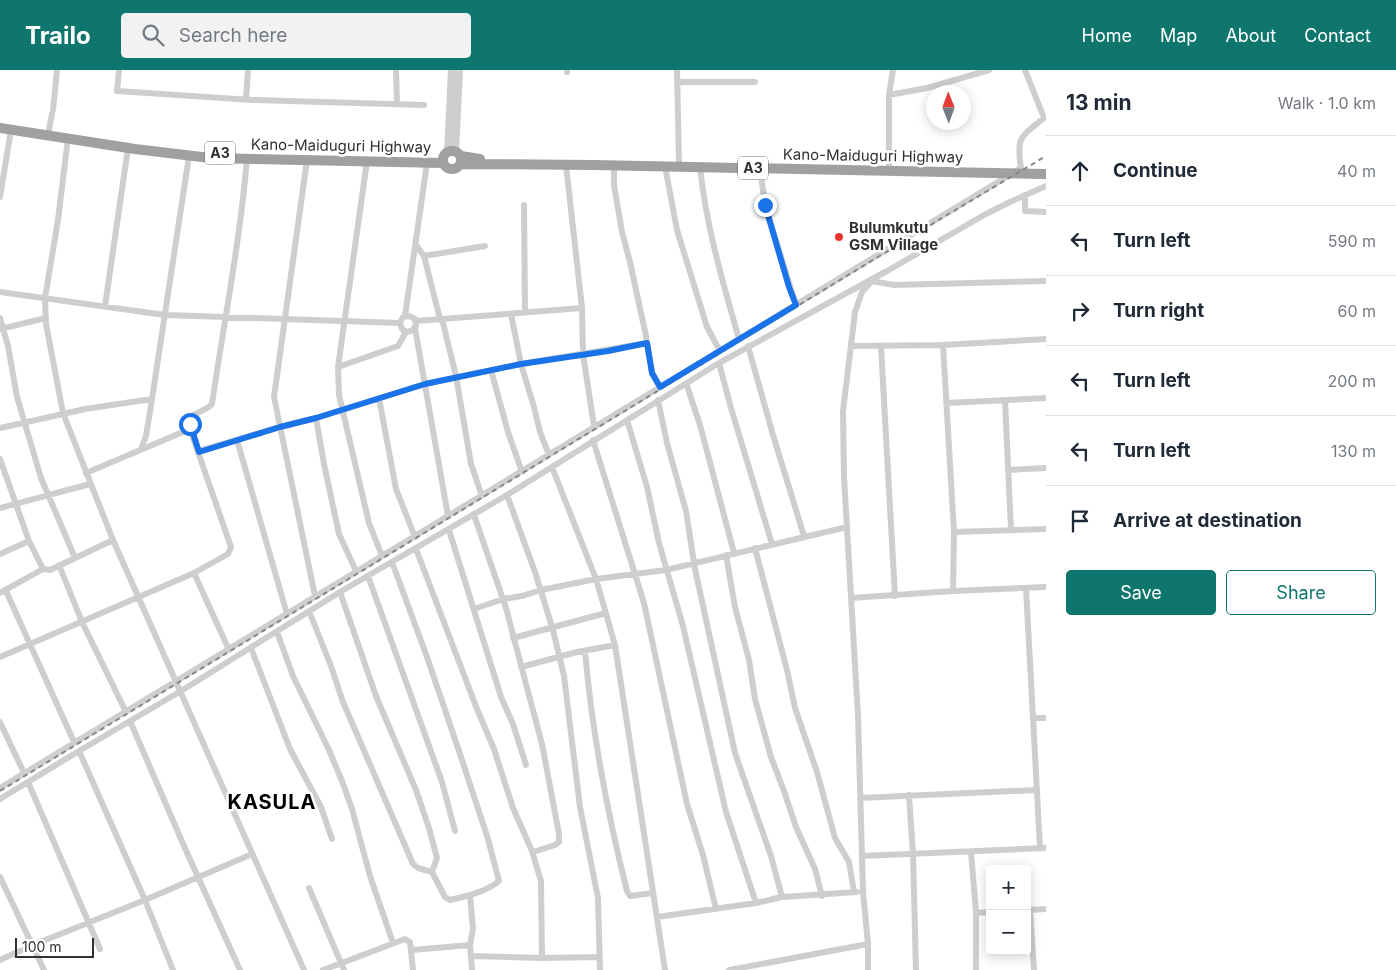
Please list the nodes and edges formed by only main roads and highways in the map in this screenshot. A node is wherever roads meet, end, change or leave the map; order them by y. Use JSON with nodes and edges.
{"nodes":[{"id":1,"x":0,"y":122,"type":"edge"},
{"id":2,"x":0,"y":128,"type":"edge"},
{"id":3,"x":49,"y":132,"type":"junction"},
{"id":4,"x":452,"y":157,"type":"junction"},
{"id":5,"x":595,"y":163,"type":"junction"},
{"id":6,"x":1046,"y":168,"type":"edge"},
{"id":7,"x":1046,"y":174,"type":"edge"}],
"edges":[{"from":1,"to":3,"type":"highway","name":"Kano-Maiduguri Highway","number":"A3"},
{"from":2,"to":3,"type":"highway","name":"Kano-Maiduguri Highway","number":"A3"},
{"from":3,"to":4,"type":"highway","name":"Kano-Maiduguri Highway","number":"A3"},
{"from":3,"to":4,"type":"highway","name":"Kano-Maiduguri Highway","number":"A3"},
{"from":4,"to":5,"type":"highway","name":"Kano-Maiduguri Highway","number":"A3"},
{"from":4,"to":5,"type":"highway","name":"Kano-Maiduguri Highway","number":"A3"},
{"from":5,"to":6,"type":"highway","name":"Kano-Maiduguri Highway","number":"A3"},
{"from":5,"to":7,"type":"highway","name":"Kano-Maiduguri Highway","number":"A3"}]}
